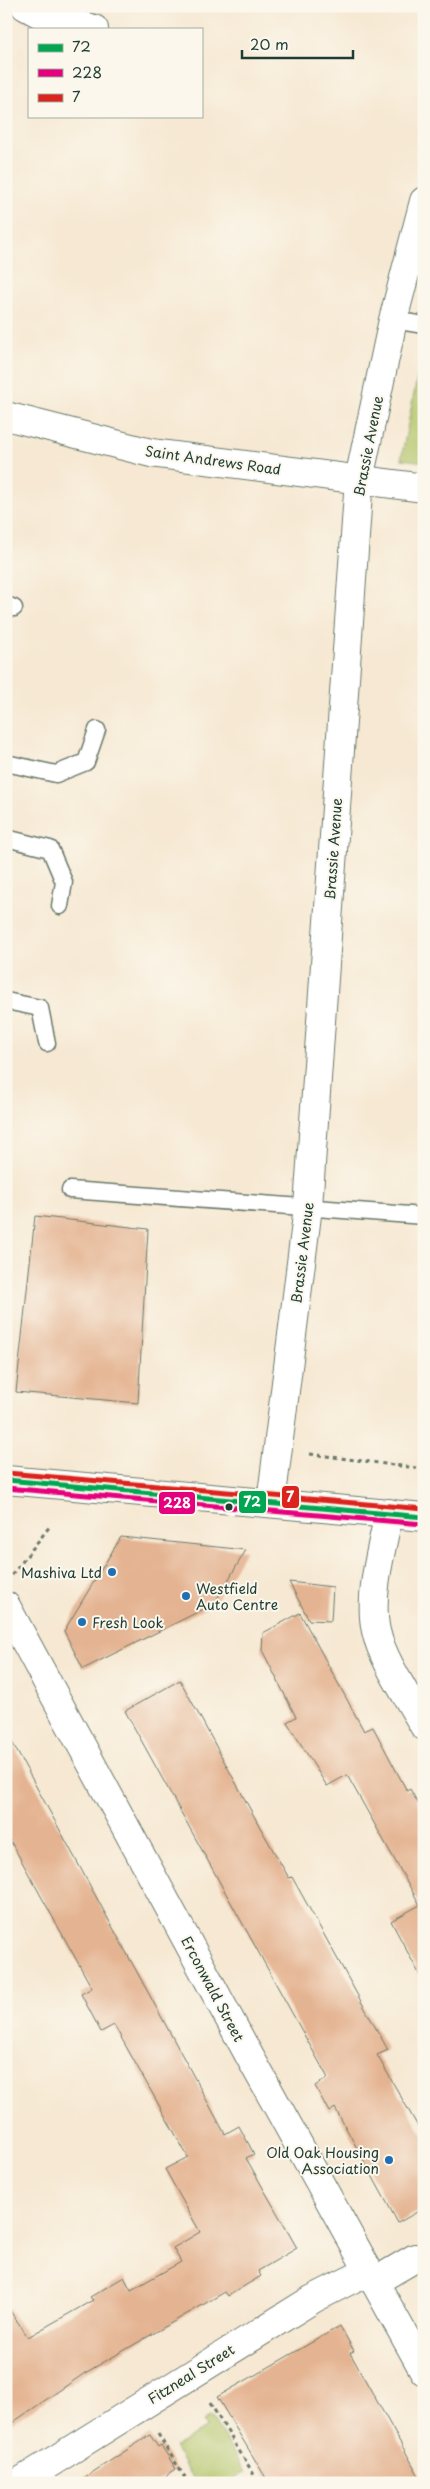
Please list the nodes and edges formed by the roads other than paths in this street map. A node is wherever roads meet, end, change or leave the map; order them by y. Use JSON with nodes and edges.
{"nodes":[{"id":1,"x":25,"y":6,"type":"edge"},
{"id":2,"x":90,"y":28,"type":"edge"},
{"id":3,"x":424,"y":201,"type":"edge"},
{"id":4,"x":393,"y":320,"type":"junction"},
{"id":5,"x":424,"y":325,"type":"edge"},
{"id":6,"x":6,"y":416,"type":"edge"},
{"id":7,"x":359,"y":479,"type":"junction"},
{"id":8,"x":424,"y":488,"type":"edge"},
{"id":9,"x":97,"y":730,"type":"dead end"},
{"id":10,"x":6,"y":763,"type":"edge"},
{"id":11,"x":6,"y":838,"type":"edge"},
{"id":12,"x":60,"y":906,"type":"dead end"},
{"id":13,"x":6,"y":1001,"type":"edge"},
{"id":14,"x":47,"y":1043,"type":"dead end"},
{"id":15,"x":70,"y":1190,"type":"dead end"},
{"id":16,"x":308,"y":1207,"type":"junction"},
{"id":17,"x":424,"y":1216,"type":"edge"},
{"id":18,"x":6,"y":1480,"type":"edge"},
{"id":19,"x":271,"y":1502,"type":"junction"},
{"id":20,"x":389,"y":1514,"type":"junction"},
{"id":21,"x":424,"y":1517,"type":"edge"},
{"id":22,"x":6,"y":1606,"type":"edge"},
{"id":23,"x":424,"y":1726,"type":"edge"},
{"id":24,"x":422,"y":2252,"type":"edge"},
{"id":25,"x":371,"y":2276,"type":"junction"},
{"id":26,"x":424,"y":2371,"type":"edge"},
{"id":27,"x":18,"y":2483,"type":"edge"}],
"edges":[{"from":1,"to":2,"type":"street"},
{"from":3,"to":4,"type":"street","name":"Brassie Avenue"},
{"from":4,"to":5,"type":"lane"},
{"from":4,"to":7,"type":"street","name":"Brassie Avenue"},
{"from":6,"to":7,"type":"street","name":"Saint Andrews Road"},
{"from":7,"to":8,"type":"street","name":"Saint Andrews Road"},
{"from":7,"to":16,"type":"street","name":"Brassie Avenue"},
{"from":9,"to":10,"type":"lane"},
{"from":11,"to":12,"type":"lane"},
{"from":13,"to":14,"type":"lane"},
{"from":15,"to":16,"type":"lane"},
{"from":16,"to":17,"type":"lane"},
{"from":16,"to":19,"type":"street","name":"Brassie Avenue"},
{"from":18,"to":19,"type":"street"},
{"from":19,"to":20,"type":"street"},
{"from":20,"to":21,"type":"street"},
{"from":20,"to":23,"type":"street"},
{"from":22,"to":25,"type":"street","name":"Erconwald Street"},
{"from":24,"to":25,"type":"street","name":"Fitzneal Street"},
{"from":25,"to":26,"type":"street","name":"Erconwald Street"},
{"from":25,"to":27,"type":"street","name":"Fitzneal Street"}]}
